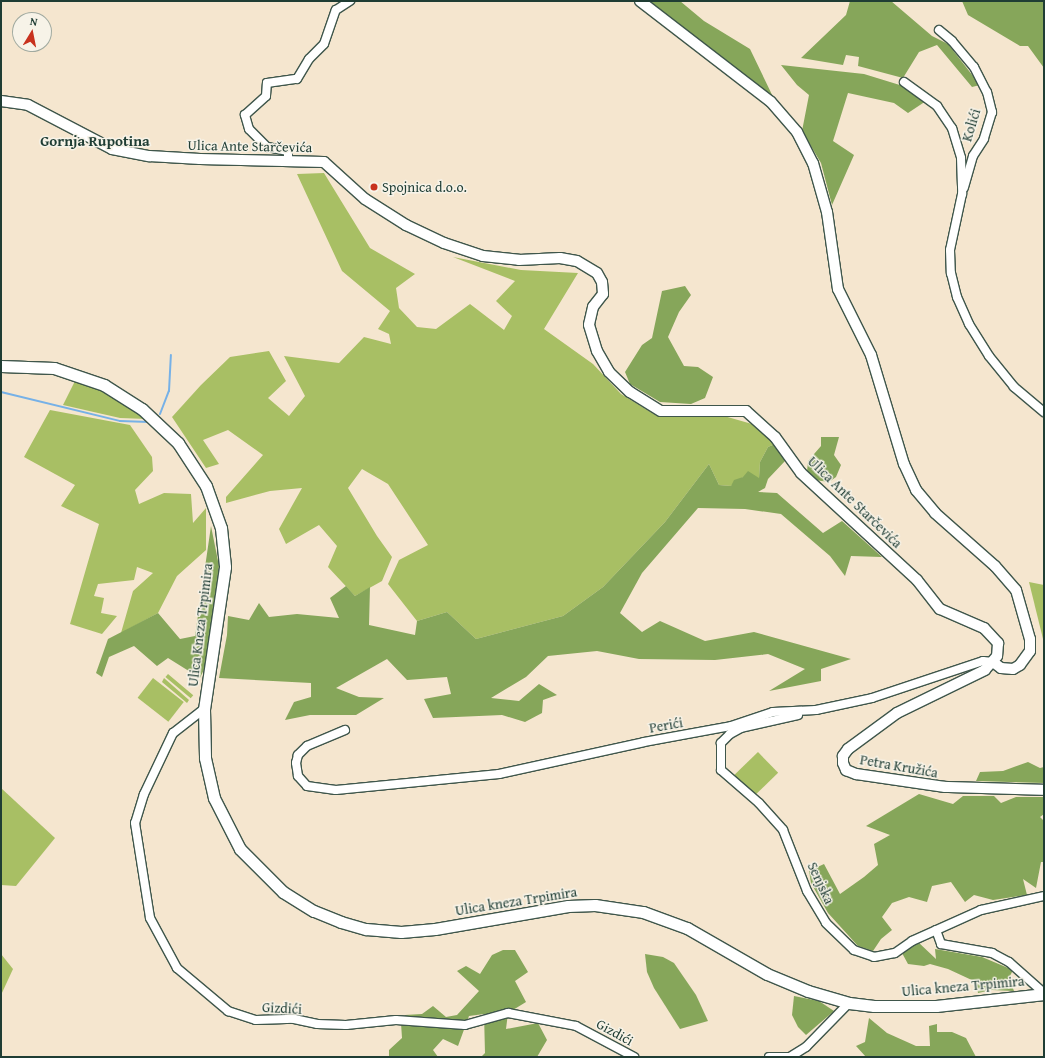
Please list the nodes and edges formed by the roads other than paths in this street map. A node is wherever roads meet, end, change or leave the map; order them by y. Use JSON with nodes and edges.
{"nodes":[{"id":1,"x":350,"y":1,"type":"edge"},
{"id":2,"x":640,"y":1,"type":"edge"},
{"id":3,"x":939,"y":30,"type":"dead end"},
{"id":4,"x":904,"y":82,"type":"dead end"},
{"id":5,"x":1,"y":101,"type":"edge"},
{"id":6,"x":288,"y":160,"type":"junction"},
{"id":7,"x":962,"y":194,"type":"junction"},
{"id":8,"x":1,"y":366,"type":"edge"},
{"id":9,"x":1044,"y":412,"type":"edge"},
{"id":10,"x":993,"y":662,"type":"junction"},
{"id":11,"x":204,"y":709,"type":"junction"},
{"id":12,"x":816,"y":710,"type":"junction"},
{"id":13,"x":345,"y":730,"type":"dead end"},
{"id":14,"x":205,"y":758,"type":"joint"},
{"id":15,"x":1044,"y":790,"type":"edge"},
{"id":16,"x":1044,"y":896,"type":"edge"},
{"id":17,"x":936,"y":930,"type":"junction"},
{"id":18,"x":1044,"y":993,"type":"edge"},
{"id":19,"x":849,"y":1003,"type":"junction"},
{"id":20,"x":634,"y":1057,"type":"edge"},
{"id":21,"x":768,"y":1057,"type":"edge"}],
"edges":[{"from":1,"to":6,"type":"street"},
{"from":2,"to":10,"type":"street"},
{"from":3,"to":7,"type":"street","name":"Kolići"},
{"from":4,"to":7,"type":"street"},
{"from":5,"to":6,"type":"street","name":"Ulica Ante Starčevića"},
{"from":6,"to":10,"type":"street","name":"Ulica Ante Starčevića"},
{"from":7,"to":9,"type":"street"},
{"from":8,"to":11,"type":"main road","name":"Ulica Kneza Trpimira"},
{"from":10,"to":12,"type":"street","name":"Perići"},
{"from":10,"to":15,"type":"street","name":"Petra Kružića"},
{"from":11,"to":14,"type":"main road","name":"Ulica Kneza Trpimira"},
{"from":11,"to":20,"type":"street","name":"Gizdići"},
{"from":12,"to":13,"type":"street","name":"Perići"},
{"from":12,"to":17,"type":"street","name":"Senjska"},
{"from":14,"to":19,"type":"main road","name":"Ulica kneza Trpimira"},
{"from":16,"to":17,"type":"street","name":"Senjska"},
{"from":17,"to":18,"type":"street"},
{"from":18,"to":19,"type":"main road","name":"Ulica kneza Trpimira"},
{"from":19,"to":21,"type":"street"}]}
